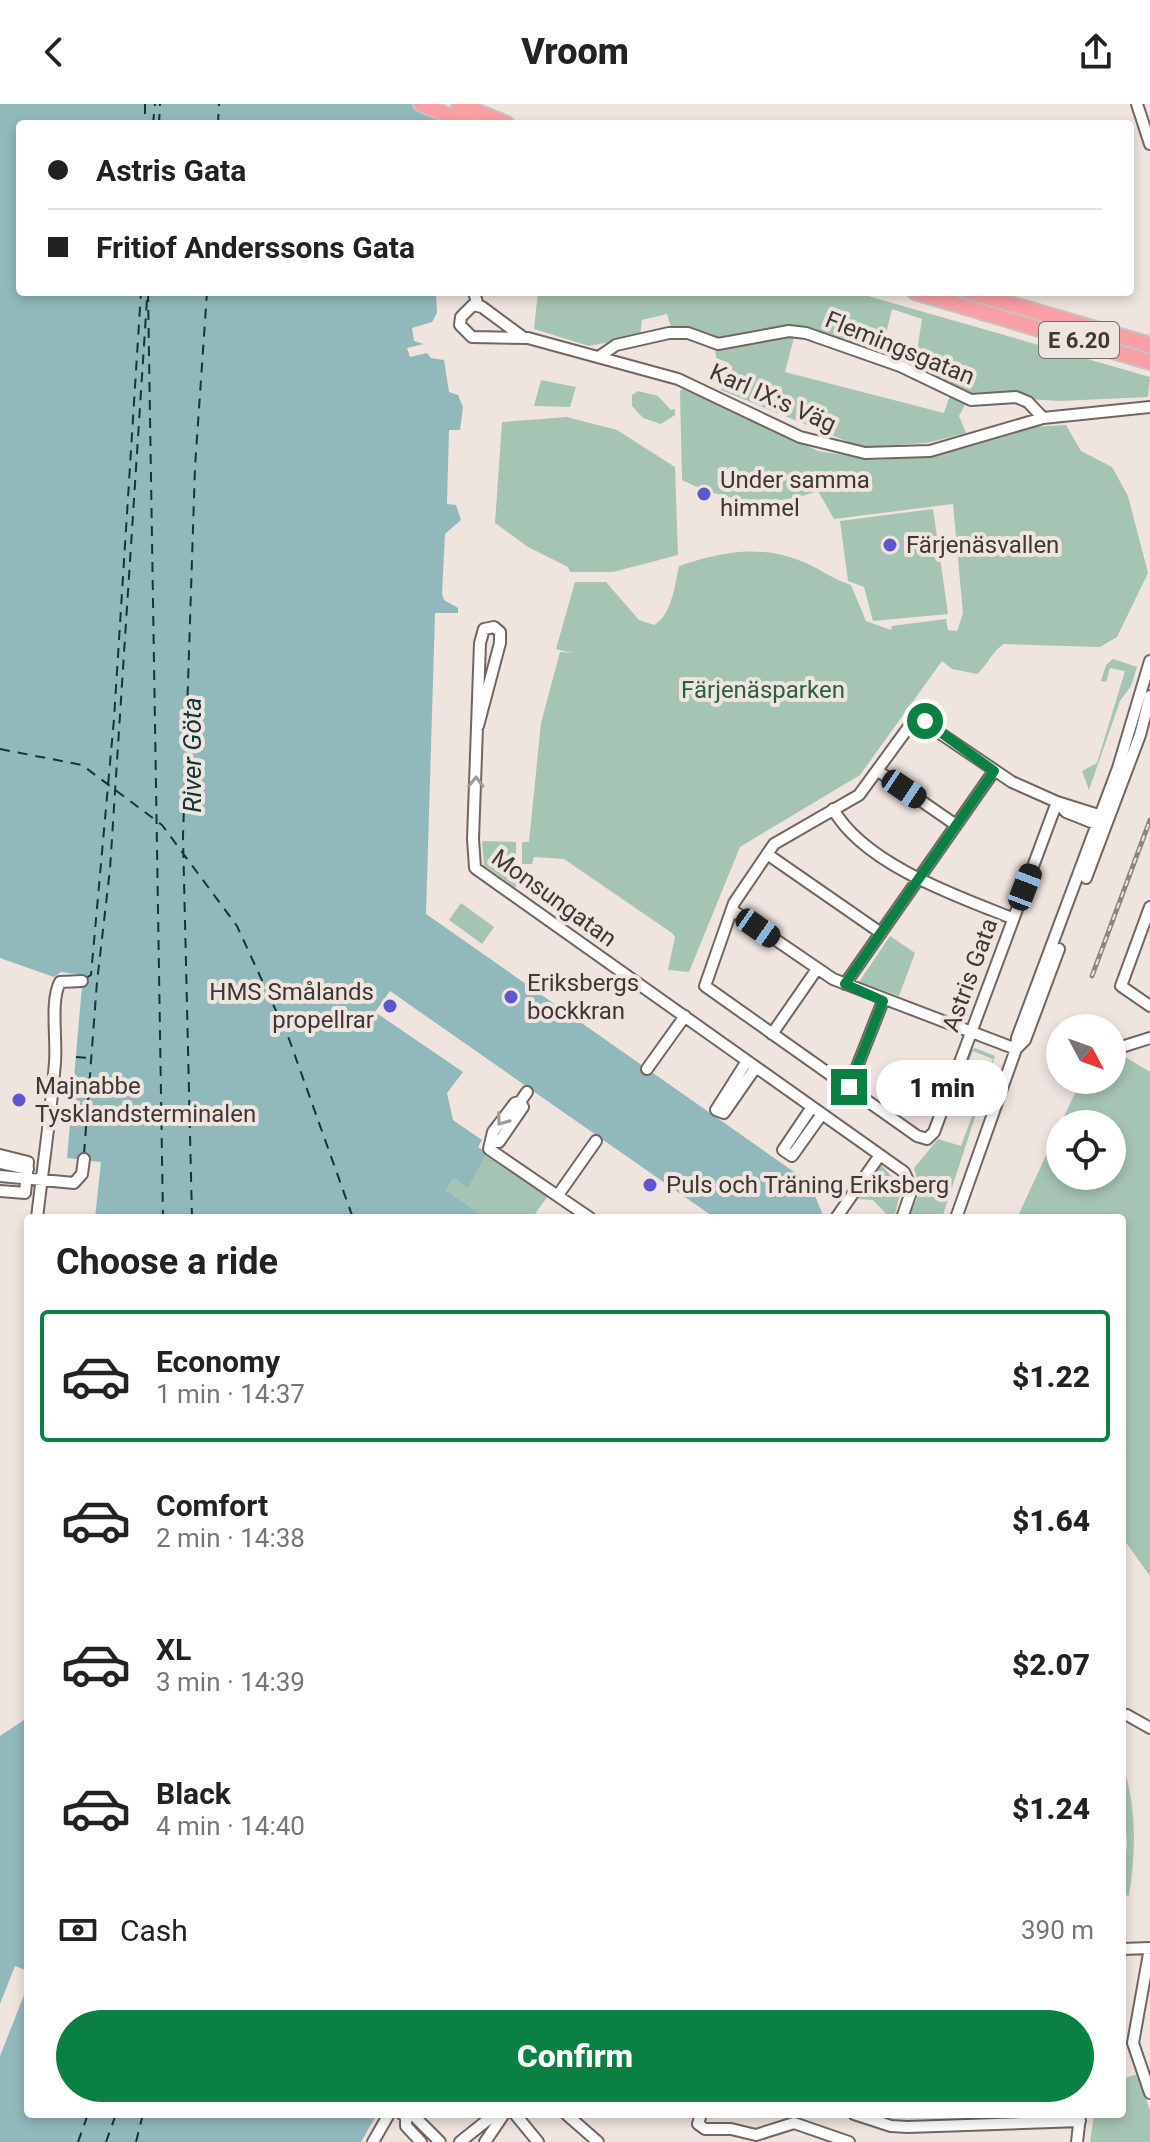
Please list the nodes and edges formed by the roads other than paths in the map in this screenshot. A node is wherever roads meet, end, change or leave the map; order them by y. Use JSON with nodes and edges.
{"nodes":[{"id":1,"x":421,"y":104,"type":"edge"},
{"id":2,"x":459,"y":104,"type":"edge"},
{"id":3,"x":1137,"y":104,"type":"edge"},
{"id":4,"x":460,"y":120,"type":"edge"},
{"id":5,"x":497,"y":120,"type":"edge"},
{"id":6,"x":1150,"y":144,"type":"edge"},
{"id":7,"x":475,"y":296,"type":"edge"},
{"id":8,"x":928,"y":296,"type":"edge"},
{"id":9,"x":984,"y":296,"type":"edge"},
{"id":10,"x":478,"y":306,"type":"junction"},
{"id":11,"x":524,"y":338,"type":"junction"},
{"id":12,"x":1146,"y":344,"type":"edge"},
{"id":13,"x":600,"y":356,"type":"junction"},
{"id":14,"x":1144,"y":360,"type":"edge"},
{"id":15,"x":1150,"y":407,"type":"edge"},
{"id":16,"x":1043,"y":418,"type":"junction"},
{"id":17,"x":1150,"y":661,"type":"edge"},
{"id":18,"x":1150,"y":696,"type":"edge"},
{"id":19,"x":478,"y":726,"type":"junction"},
{"id":20,"x":878,"y":771,"type":"junction"},
{"id":21,"x":994,"y":771,"type":"junction"},
{"id":22,"x":1057,"y":802,"type":"junction"},
{"id":23,"x":833,"y":809,"type":"junction"},
{"id":24,"x":1103,"y":821,"type":"junction"},
{"id":25,"x":956,"y":825,"type":"junction"},
{"id":26,"x":767,"y":854,"type":"junction"},
{"id":27,"x":918,"y":880,"type":"junction"},
{"id":28,"x":732,"y":910,"type":"junction"},
{"id":29,"x":1149,"y":912,"type":"edge"},
{"id":30,"x":1012,"y":918,"type":"junction"},
{"id":31,"x":881,"y":933,"type":"junction"},
{"id":32,"x":817,"y":969,"type":"junction"},
{"id":33,"x":82,"y":981,"type":"dead end"},
{"id":34,"x":845,"y":984,"type":"junction"},
{"id":35,"x":883,"y":1001,"type":"junction"},
{"id":36,"x":1150,"y":1006,"type":"edge"},
{"id":37,"x":685,"y":1016,"type":"junction"},
{"id":38,"x":970,"y":1033,"type":"junction"},
{"id":39,"x":772,"y":1034,"type":"junction"},
{"id":40,"x":1150,"y":1038,"type":"edge"},
{"id":41,"x":1126,"y":1046,"type":"edge"},
{"id":42,"x":1016,"y":1049,"type":"junction"},
{"id":43,"x":647,"y":1069,"type":"dead end"},
{"id":44,"x":849,"y":1087,"type":"junction"},
{"id":45,"x":527,"y":1092,"type":"dead end"},
{"id":46,"x":596,"y":1141,"type":"dead end"},
{"id":47,"x":880,"y":1155,"type":"junction"},
{"id":48,"x":84,"y":1159,"type":"dead end"},
{"id":49,"x":0,"y":1162,"type":"edge"},
{"id":50,"x":0,"y":1176,"type":"edge"},
{"id":51,"x":27,"y":1177,"type":"junction"},
{"id":52,"x":42,"y":1181,"type":"junction"},
{"id":53,"x":0,"y":1186,"type":"edge"},
{"id":54,"x":558,"y":1195,"type":"junction"},
{"id":55,"x":38,"y":1214,"type":"edge"},
{"id":56,"x":584,"y":1214,"type":"edge"},
{"id":57,"x":839,"y":1214,"type":"edge"},
{"id":58,"x":903,"y":1214,"type":"edge"},
{"id":59,"x":957,"y":1214,"type":"edge"},
{"id":60,"x":1127,"y":1715,"type":"dead end"},
{"id":61,"x":1150,"y":1728,"type":"edge"},
{"id":62,"x":1150,"y":1948,"type":"edge"},
{"id":63,"x":1126,"y":1949,"type":"edge"},
{"id":64,"x":1145,"y":1998,"type":"edge"},
{"id":65,"x":1150,"y":2093,"type":"edge"},
{"id":66,"x":387,"y":2118,"type":"edge"},
{"id":67,"x":404,"y":2118,"type":"edge"},
{"id":68,"x":416,"y":2118,"type":"edge"},
{"id":69,"x":490,"y":2118,"type":"edge"},
{"id":70,"x":501,"y":2118,"type":"edge"},
{"id":71,"x":518,"y":2118,"type":"edge"},
{"id":72,"x":570,"y":2118,"type":"edge"},
{"id":73,"x":700,"y":2118,"type":"edge"},
{"id":74,"x":868,"y":2118,"type":"edge"},
{"id":75,"x":1066,"y":2118,"type":"edge"},
{"id":76,"x":1080,"y":2118,"type":"edge"},
{"id":77,"x":373,"y":2142,"type":"edge"},
{"id":78,"x":421,"y":2142,"type":"edge"},
{"id":79,"x":440,"y":2142,"type":"edge"},
{"id":80,"x":460,"y":2142,"type":"edge"},
{"id":81,"x":485,"y":2142,"type":"edge"},
{"id":82,"x":538,"y":2142,"type":"edge"},
{"id":83,"x":596,"y":2142,"type":"edge"},
{"id":84,"x":849,"y":2142,"type":"edge"},
{"id":85,"x":1077,"y":2142,"type":"edge"}],
"edges":[{"from":1,"to":4,"type":"highway"},
{"from":2,"to":5,"type":"highway"},
{"from":3,"to":6,"type":"street"},
{"from":7,"to":10,"type":"street"},
{"from":8,"to":14,"type":"highway","number":"E 6.20"},
{"from":9,"to":12,"type":"highway","number":"E 6.20"},
{"from":10,"to":11,"type":"street","name":"Karl IX:s Väg"},
{"from":10,"to":11,"type":"street","name":"Karl IX:s Väg"},
{"from":11,"to":13,"type":"street","name":"Karl IX:s Väg"},
{"from":13,"to":16,"type":"street","name":"Karl IX:s Väg"},
{"from":13,"to":16,"type":"street","name":"Flemingsgatan"},
{"from":15,"to":16,"type":"street","name":"Karl IX:s Väg"},
{"from":17,"to":24,"type":"street"},
{"from":18,"to":24,"type":"street"},
{"from":19,"to":19,"type":"street","name":"Monsungatan"},
{"from":37,"to":19,"type":"street","name":"Monsungatan","one_way":true},
{"from":20,"to":21,"type":"street","name":"Astris Gata"},
{"from":20,"to":23,"type":"street","name":"Astris Gata"},
{"from":20,"to":25,"type":"street"},
{"from":21,"to":22,"type":"street","name":"Astris Gata"},
{"from":21,"to":25,"type":"street"},
{"from":22,"to":24,"type":"street","name":"Astris Gata"},
{"from":22,"to":30,"type":"street","name":"Astris Gata"},
{"from":23,"to":26,"type":"street","name":"Astris Gata"},
{"from":23,"to":27,"type":"street"},
{"from":24,"to":42,"type":"street"},
{"from":25,"to":27,"type":"street"},
{"from":26,"to":28,"type":"street","name":"Astris Gata"},
{"from":26,"to":31,"type":"street"},
{"from":27,"to":30,"type":"street"},
{"from":27,"to":31,"type":"street"},
{"from":28,"to":32,"type":"street"},
{"from":28,"to":39,"type":"street","name":"Astris Gata"},
{"from":29,"to":36,"type":"street"},
{"from":30,"to":38,"type":"street","name":"Astris Gata"},
{"from":31,"to":34,"type":"street"},
{"from":32,"to":34,"type":"street"},
{"from":32,"to":39,"type":"street"},
{"from":33,"to":52,"type":"street"},
{"from":34,"to":35,"type":"street"},
{"from":35,"to":38,"type":"street"},
{"from":35,"to":44,"type":"street"},
{"from":37,"to":43,"type":"street"},
{"from":37,"to":47,"type":"street","name":"Monsungatan"},
{"from":38,"to":42,"type":"street"},
{"from":38,"to":44,"type":"street","name":"Astris Gata"},
{"from":39,"to":44,"type":"street","name":"Astris Gata"},
{"from":40,"to":41,"type":"street"},
{"from":42,"to":59,"type":"street"},
{"from":45,"to":54,"type":"street"},
{"from":46,"to":54,"type":"street"},
{"from":47,"to":57,"type":"street"},
{"from":47,"to":58,"type":"street","name":"Monsungatan"},
{"from":48,"to":52,"type":"street"},
{"from":49,"to":51,"type":"street"},
{"from":50,"to":51,"type":"street"},
{"from":51,"to":52,"type":"street"},
{"from":51,"to":53,"type":"street"},
{"from":52,"to":55,"type":"street"},
{"from":54,"to":56,"type":"street"},
{"from":60,"to":61,"type":"street"},
{"from":62,"to":63,"type":"street"},
{"from":62,"to":64,"type":"street"},
{"from":64,"to":65,"type":"street"},
{"from":66,"to":77,"type":"street"},
{"from":67,"to":78,"type":"street"},
{"from":68,"to":79,"type":"street"},
{"from":69,"to":80,"type":"street"},
{"from":70,"to":81,"type":"street"},
{"from":71,"to":82,"type":"street"},
{"from":72,"to":83,"type":"street"},
{"from":73,"to":84,"type":"street"},
{"from":74,"to":75,"type":"street"},
{"from":76,"to":85,"type":"street"}]}
